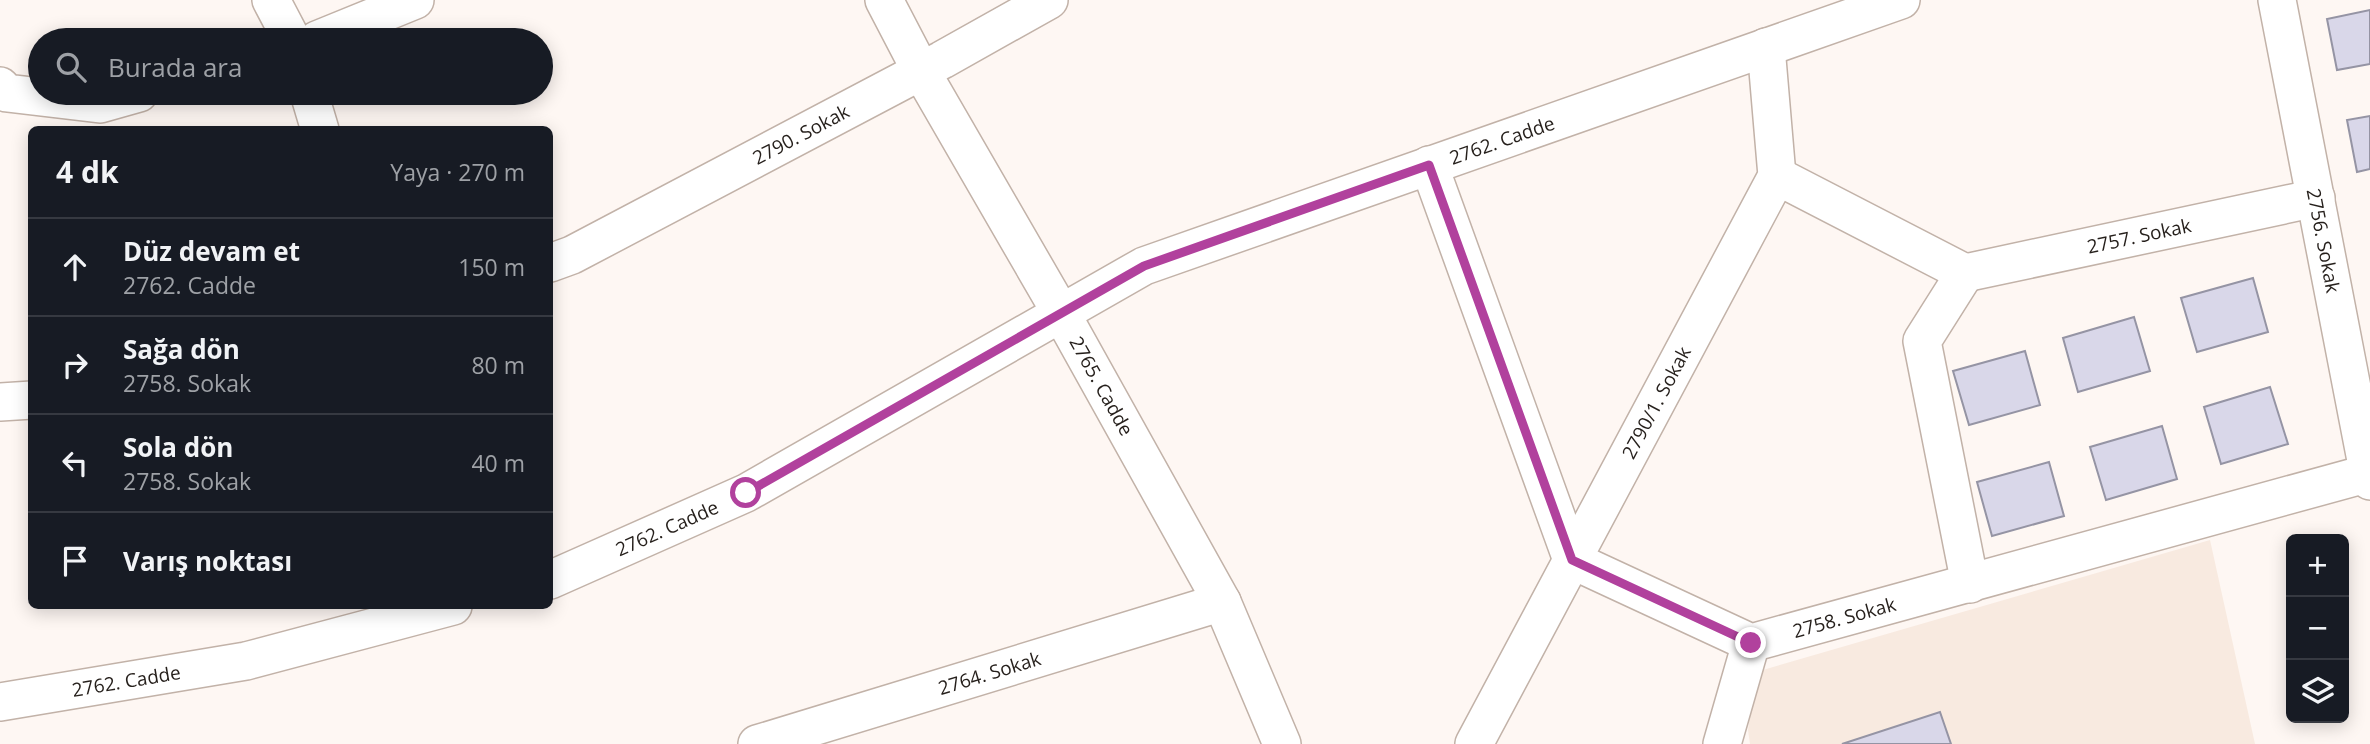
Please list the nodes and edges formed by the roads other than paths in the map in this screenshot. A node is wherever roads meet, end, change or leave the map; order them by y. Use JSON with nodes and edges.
{"nodes":[{"id":1,"x":271,"y":0,"type":"edge"},
{"id":2,"x":415,"y":0,"type":"edge"},
{"id":3,"x":884,"y":0,"type":"edge"},
{"id":4,"x":1049,"y":0,"type":"edge"},
{"id":5,"x":1830,"y":0,"type":"edge"},
{"id":6,"x":2277,"y":0,"type":"edge"},
{"id":7,"x":1889,"y":4,"type":"edge"},
{"id":8,"x":286,"y":28,"type":"edge"},
{"id":9,"x":346,"y":28,"type":"edge"},
{"id":10,"x":1766,"y":47,"type":"junction"},
{"id":11,"x":921,"y":71,"type":"junction"},
{"id":12,"x":0,"y":86,"type":"edge"},
{"id":13,"x":28,"y":96,"type":"edge"},
{"id":14,"x":313,"y":105,"type":"edge"},
{"id":15,"x":319,"y":126,"type":"edge"},
{"id":16,"x":1429,"y":165,"type":"junction"},
{"id":17,"x":1777,"y":176,"type":"junction"},
{"id":18,"x":2316,"y":198,"type":"junction"},
{"id":19,"x":553,"y":261,"type":"edge"},
{"id":20,"x":1965,"y":273,"type":"junction"},
{"id":21,"x":1061,"y":313,"type":"junction"},
{"id":22,"x":28,"y":400,"type":"edge"},
{"id":23,"x":0,"y":402,"type":"edge"},
{"id":24,"x":2369,"y":477,"type":"edge"},
{"id":25,"x":1572,"y":560,"type":"junction"},
{"id":26,"x":553,"y":579,"type":"edge"},
{"id":27,"x":1970,"y":584,"type":"junction"},
{"id":28,"x":1222,"y":602,"type":"junction"},
{"id":29,"x":442,"y":609,"type":"edge"},
{"id":30,"x":1751,"y":643,"type":"junction"},
{"id":31,"x":0,"y":702,"type":"edge"},
{"id":32,"x":757,"y":744,"type":"edge"},
{"id":33,"x":1282,"y":744,"type":"edge"},
{"id":34,"x":1474,"y":744,"type":"edge"},
{"id":35,"x":1722,"y":744,"type":"edge"}],
"edges":[{"from":1,"to":8,"type":"street"},
{"from":2,"to":9,"type":"street"},
{"from":3,"to":11,"type":"street","name":"2765. Cadde"},
{"from":4,"to":11,"type":"street","name":"2790. Sokak"},
{"from":5,"to":7,"type":"street"},
{"from":6,"to":18,"type":"street","name":"2756. Sokak"},
{"from":7,"to":10,"type":"street","name":"2762. Cadde"},
{"from":10,"to":16,"type":"street","name":"2762. Cadde"},
{"from":10,"to":17,"type":"street"},
{"from":11,"to":19,"type":"street","name":"2790. Sokak"},
{"from":11,"to":21,"type":"street","name":"2765. Cadde"},
{"from":12,"to":13,"type":"street"},
{"from":14,"to":15,"type":"street"},
{"from":16,"to":21,"type":"street","name":"2762. Cadde"},
{"from":16,"to":25,"type":"street"},
{"from":17,"to":20,"type":"street"},
{"from":17,"to":25,"type":"street","name":"2790/1. Sokak"},
{"from":18,"to":20,"type":"street","name":"2757. Sokak"},
{"from":18,"to":24,"type":"street","name":"2756. Sokak"},
{"from":20,"to":27,"type":"street"},
{"from":21,"to":26,"type":"street","name":"2762. Cadde"},
{"from":21,"to":28,"type":"street","name":"2765. Cadde"},
{"from":22,"to":23,"type":"street"},
{"from":24,"to":27,"type":"street","name":"2758. Sokak"},
{"from":25,"to":30,"type":"street"},
{"from":25,"to":34,"type":"street","name":"2790/1. Sokak"},
{"from":27,"to":30,"type":"street","name":"2758. Sokak"},
{"from":28,"to":32,"type":"street","name":"2764. Sokak"},
{"from":28,"to":33,"type":"street","name":"2765. Cadde"},
{"from":29,"to":31,"type":"street","name":"2762. Cadde"},
{"from":30,"to":35,"type":"street"}]}
